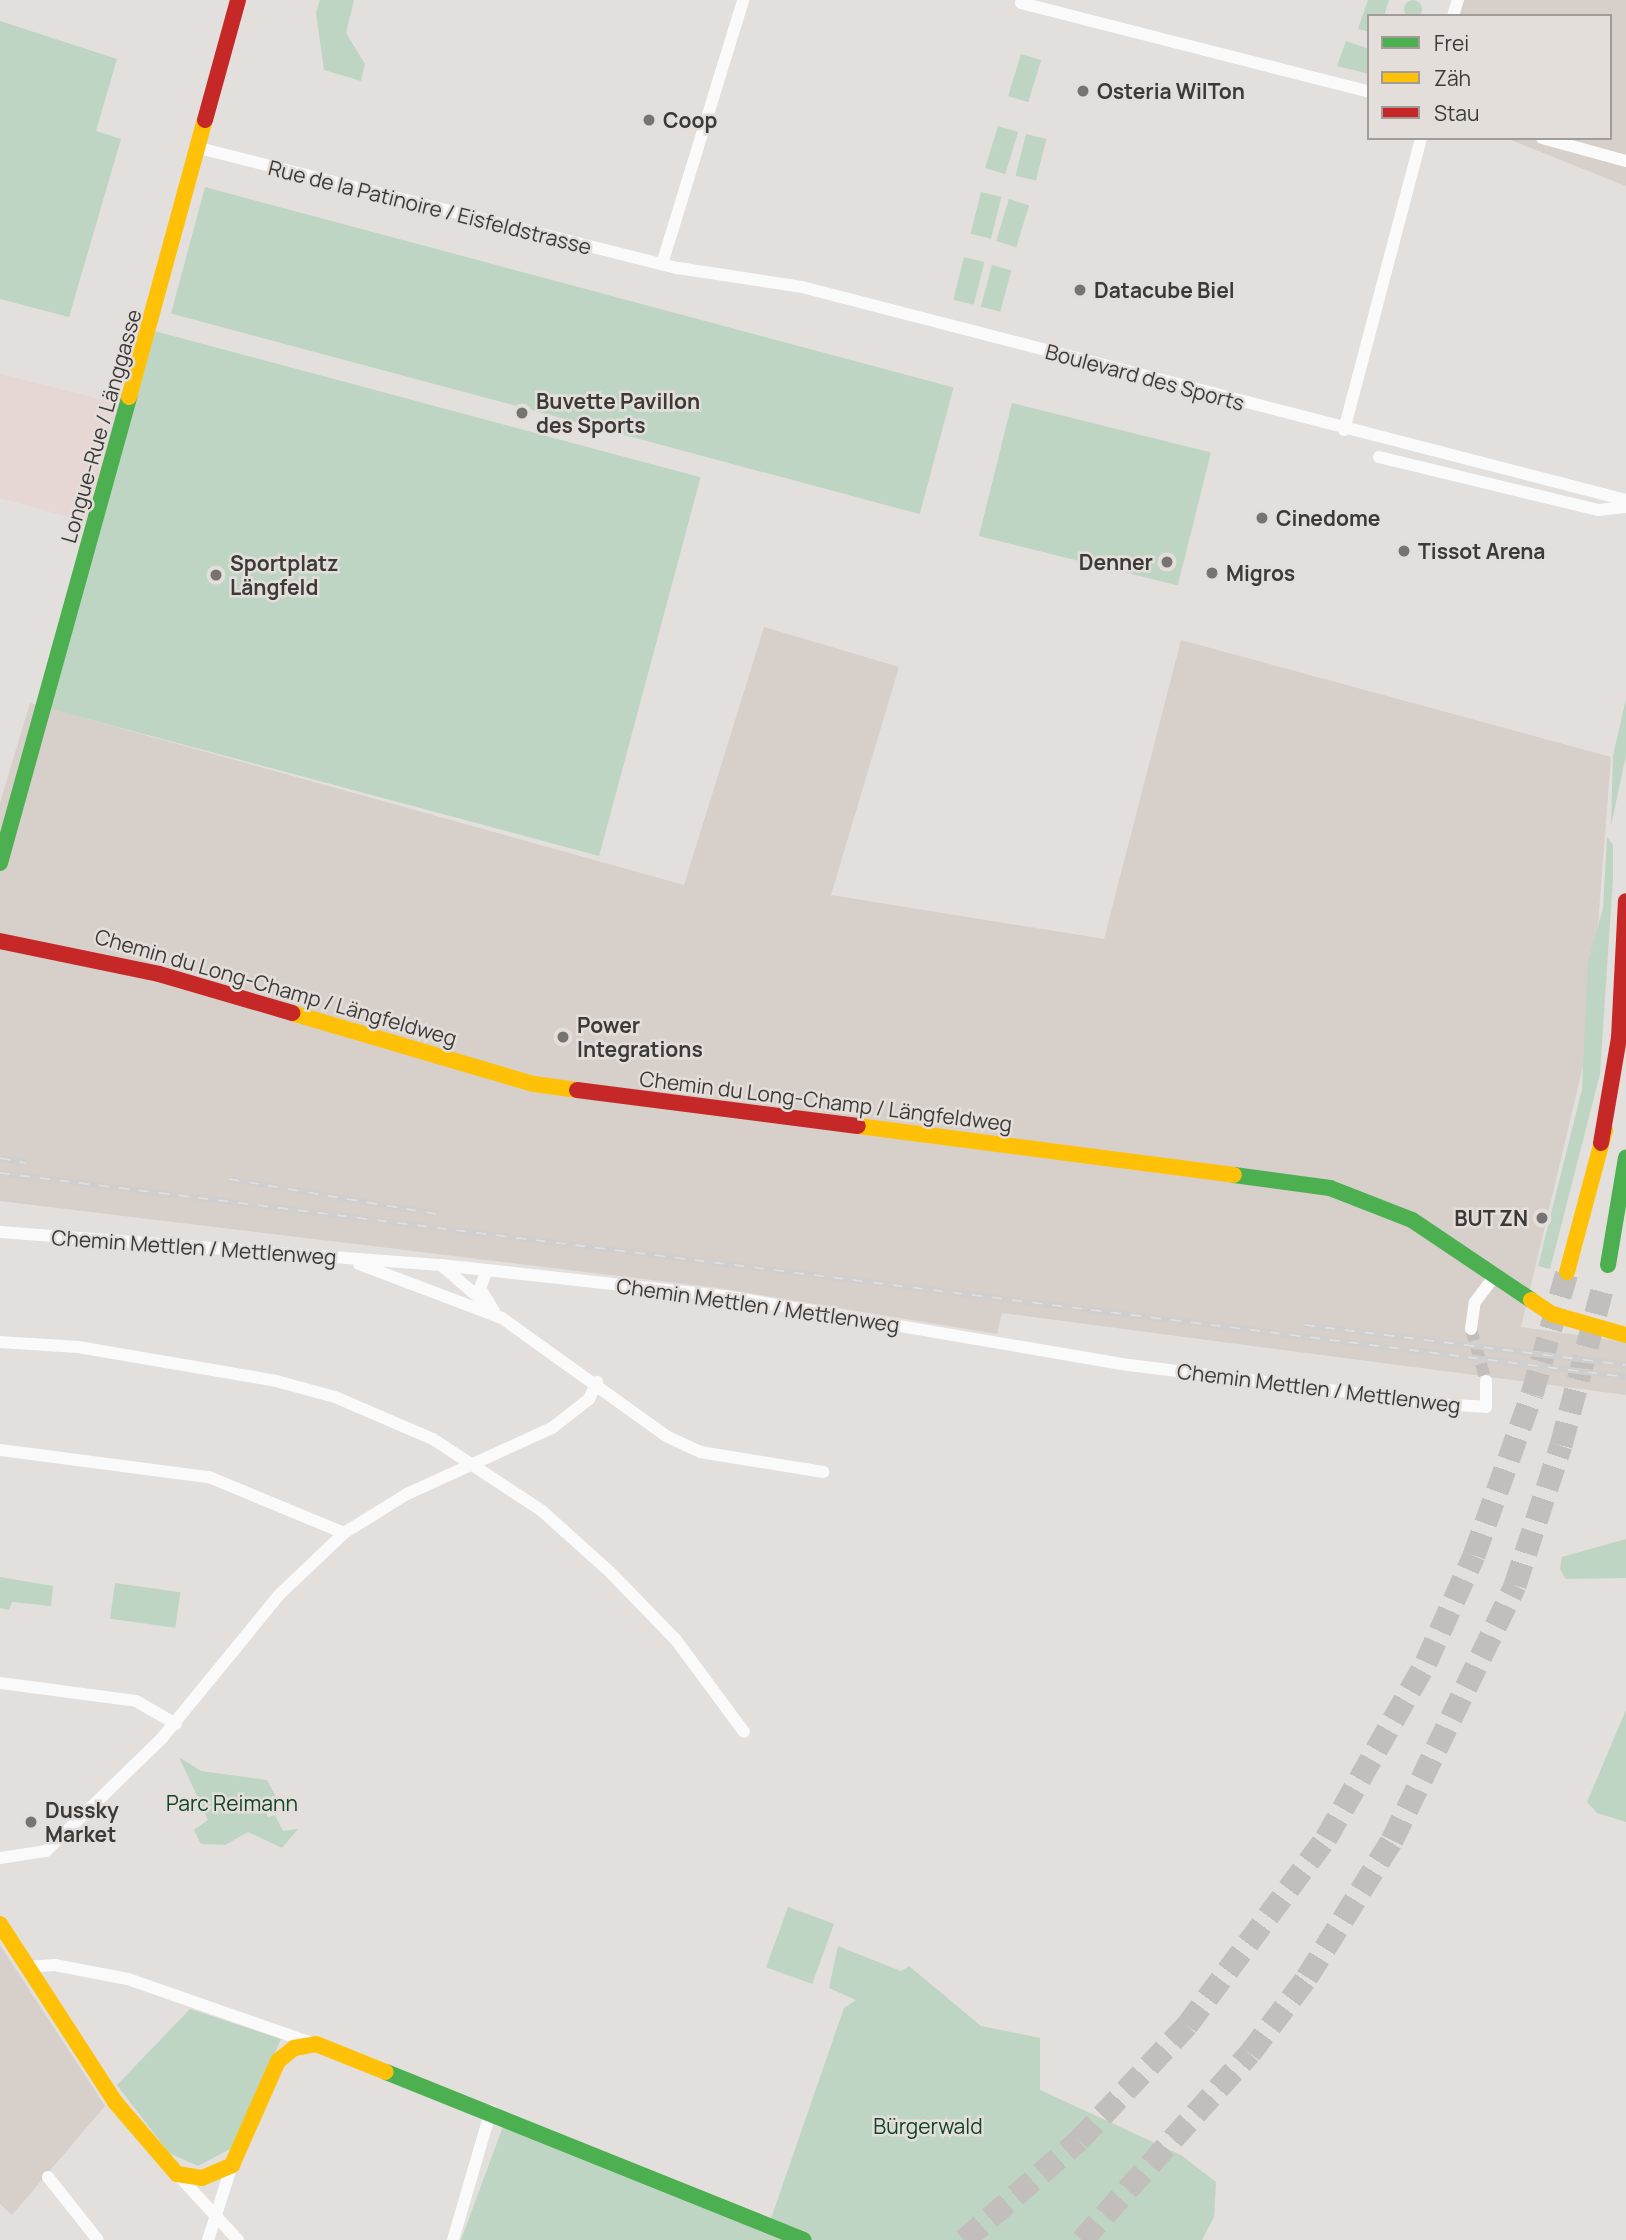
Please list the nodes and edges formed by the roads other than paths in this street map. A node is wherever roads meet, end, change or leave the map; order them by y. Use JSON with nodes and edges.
{"nodes":[{"id":1,"x":238,"y":0,"type":"edge"},
{"id":2,"x":743,"y":0,"type":"edge"},
{"id":3,"x":1021,"y":3,"type":"dead end"},
{"id":4,"x":1367,"y":91,"type":"edge"},
{"id":5,"x":1420,"y":140,"type":"edge"},
{"id":6,"x":1549,"y":140,"type":"edge"},
{"id":7,"x":199,"y":148,"type":"junction"},
{"id":8,"x":1626,"y":161,"type":"edge"},
{"id":9,"x":662,"y":264,"type":"junction"},
{"id":10,"x":1344,"y":430,"type":"junction"},
{"id":11,"x":1379,"y":457,"type":"dead end"},
{"id":12,"x":1626,"y":500,"type":"edge"},
{"id":13,"x":1626,"y":508,"type":"edge"},
{"id":14,"x":0,"y":863,"type":"edge"},
{"id":15,"x":1626,"y":901,"type":"edge"},
{"id":16,"x":0,"y":941,"type":"edge"},
{"id":17,"x":1626,"y":1056,"type":"edge"},
{"id":18,"x":1601,"y":1143,"type":"junction"},
{"id":19,"x":1626,"y":1157,"type":"edge"},
{"id":20,"x":1626,"y":1201,"type":"edge"},
{"id":21,"x":0,"y":1232,"type":"edge"},
{"id":22,"x":342,"y":1258,"type":"junction"},
{"id":23,"x":441,"y":1265,"type":"junction"},
{"id":24,"x":1608,"y":1265,"type":"junction"},
{"id":25,"x":487,"y":1270,"type":"junction"},
{"id":26,"x":1567,"y":1272,"type":"tunnel mouth"},
{"id":27,"x":1493,"y":1278,"type":"junction"},
{"id":28,"x":1604,"y":1282,"type":"tunnel mouth"},
{"id":29,"x":484,"y":1302,"type":"junction"},
{"id":30,"x":502,"y":1318,"type":"junction"},
{"id":31,"x":1471,"y":1329,"type":"tunnel mouth"},
{"id":32,"x":1626,"y":1335,"type":"edge"},
{"id":33,"x":0,"y":1342,"type":"edge"},
{"id":34,"x":1486,"y":1381,"type":"tunnel mouth"},
{"id":35,"x":597,"y":1382,"type":"junction"},
{"id":36,"x":0,"y":1450,"type":"edge"},
{"id":37,"x":475,"y":1462,"type":"junction"},
{"id":38,"x":823,"y":1472,"type":"dead end"},
{"id":39,"x":344,"y":1533,"type":"junction"},
{"id":40,"x":0,"y":1683,"type":"edge"},
{"id":41,"x":176,"y":1724,"type":"junction"},
{"id":42,"x":744,"y":1732,"type":"dead end"},
{"id":43,"x":0,"y":1858,"type":"edge"},
{"id":44,"x":0,"y":1924,"type":"edge"},
{"id":45,"x":27,"y":1967,"type":"junction"},
{"id":46,"x":316,"y":2044,"type":"junction"},
{"id":47,"x":491,"y":2110,"type":"junction"},
{"id":48,"x":232,"y":2165,"type":"junction"},
{"id":49,"x":177,"y":2175,"type":"junction"},
{"id":50,"x":48,"y":2177,"type":"dead end"},
{"id":51,"x":212,"y":2214,"type":"junction"},
{"id":52,"x":98,"y":2240,"type":"edge"},
{"id":53,"x":208,"y":2240,"type":"edge"},
{"id":54,"x":238,"y":2240,"type":"edge"},
{"id":55,"x":453,"y":2240,"type":"edge"},
{"id":56,"x":803,"y":2240,"type":"edge"}],
"edges":[{"from":1,"to":7,"type":"main road","name":"Longue-Rue / Länggasse"},
{"from":2,"to":9,"type":"street"},
{"from":3,"to":4,"type":"street"},
{"from":5,"to":10,"type":"street"},
{"from":6,"to":8,"type":"street"},
{"from":7,"to":9,"type":"street","name":"Rue de la Patinoire / Eisfeldstrasse"},
{"from":7,"to":14,"type":"main road","name":"Longue-Rue / Länggasse"},
{"from":9,"to":10,"type":"street","name":"Boulevard des Sports"},
{"from":10,"to":12,"type":"street","name":"Boulevard des Sports"},
{"from":11,"to":13,"type":"street"},
{"from":15,"to":18,"type":"main road"},
{"from":16,"to":27,"type":"main road","name":"Chemin du Long-Champ / Längfeldweg"},
{"from":17,"to":18,"type":"main road"},
{"from":18,"to":26,"type":"main road"},
{"from":19,"to":24,"type":"main road"},
{"from":20,"to":24,"type":"main road"},
{"from":21,"to":22,"type":"street","name":"Chemin Mettlen / Mettlenweg"},
{"from":22,"to":23,"type":"street","name":"Chemin Mettlen / Mettlenweg"},
{"from":22,"to":30,"type":"street"},
{"from":23,"to":25,"type":"street","name":"Chemin Mettlen / Mettlenweg"},
{"from":23,"to":29,"type":"street"},
{"from":24,"to":28,"type":"main road"},
{"from":25,"to":29,"type":"street"},
{"from":25,"to":34,"type":"street","name":"Chemin Mettlen / Mettlenweg"},
{"from":27,"to":31,"type":"street"},
{"from":27,"to":32,"type":"main road","name":"Chemin du Long-Champ / Längfeldweg"},
{"from":29,"to":30,"type":"street"},
{"from":30,"to":35,"type":"street"},
{"from":33,"to":37,"type":"street"},
{"from":35,"to":37,"type":"street"},
{"from":35,"to":38,"type":"street"},
{"from":36,"to":39,"type":"street"},
{"from":37,"to":39,"type":"street"},
{"from":37,"to":42,"type":"street"},
{"from":39,"to":41,"type":"street"},
{"from":40,"to":41,"type":"street"},
{"from":41,"to":43,"type":"street"},
{"from":44,"to":45,"type":"main road"},
{"from":45,"to":46,"type":"street"},
{"from":45,"to":49,"type":"main road"},
{"from":46,"to":47,"type":"main road"},
{"from":46,"to":48,"type":"main road"},
{"from":47,"to":55,"type":"street"},
{"from":47,"to":56,"type":"main road"},
{"from":48,"to":49,"type":"main road"},
{"from":48,"to":51,"type":"street"},
{"from":49,"to":51,"type":"street"},
{"from":50,"to":52,"type":"street"},
{"from":51,"to":53,"type":"street"},
{"from":51,"to":54,"type":"street"}]}
